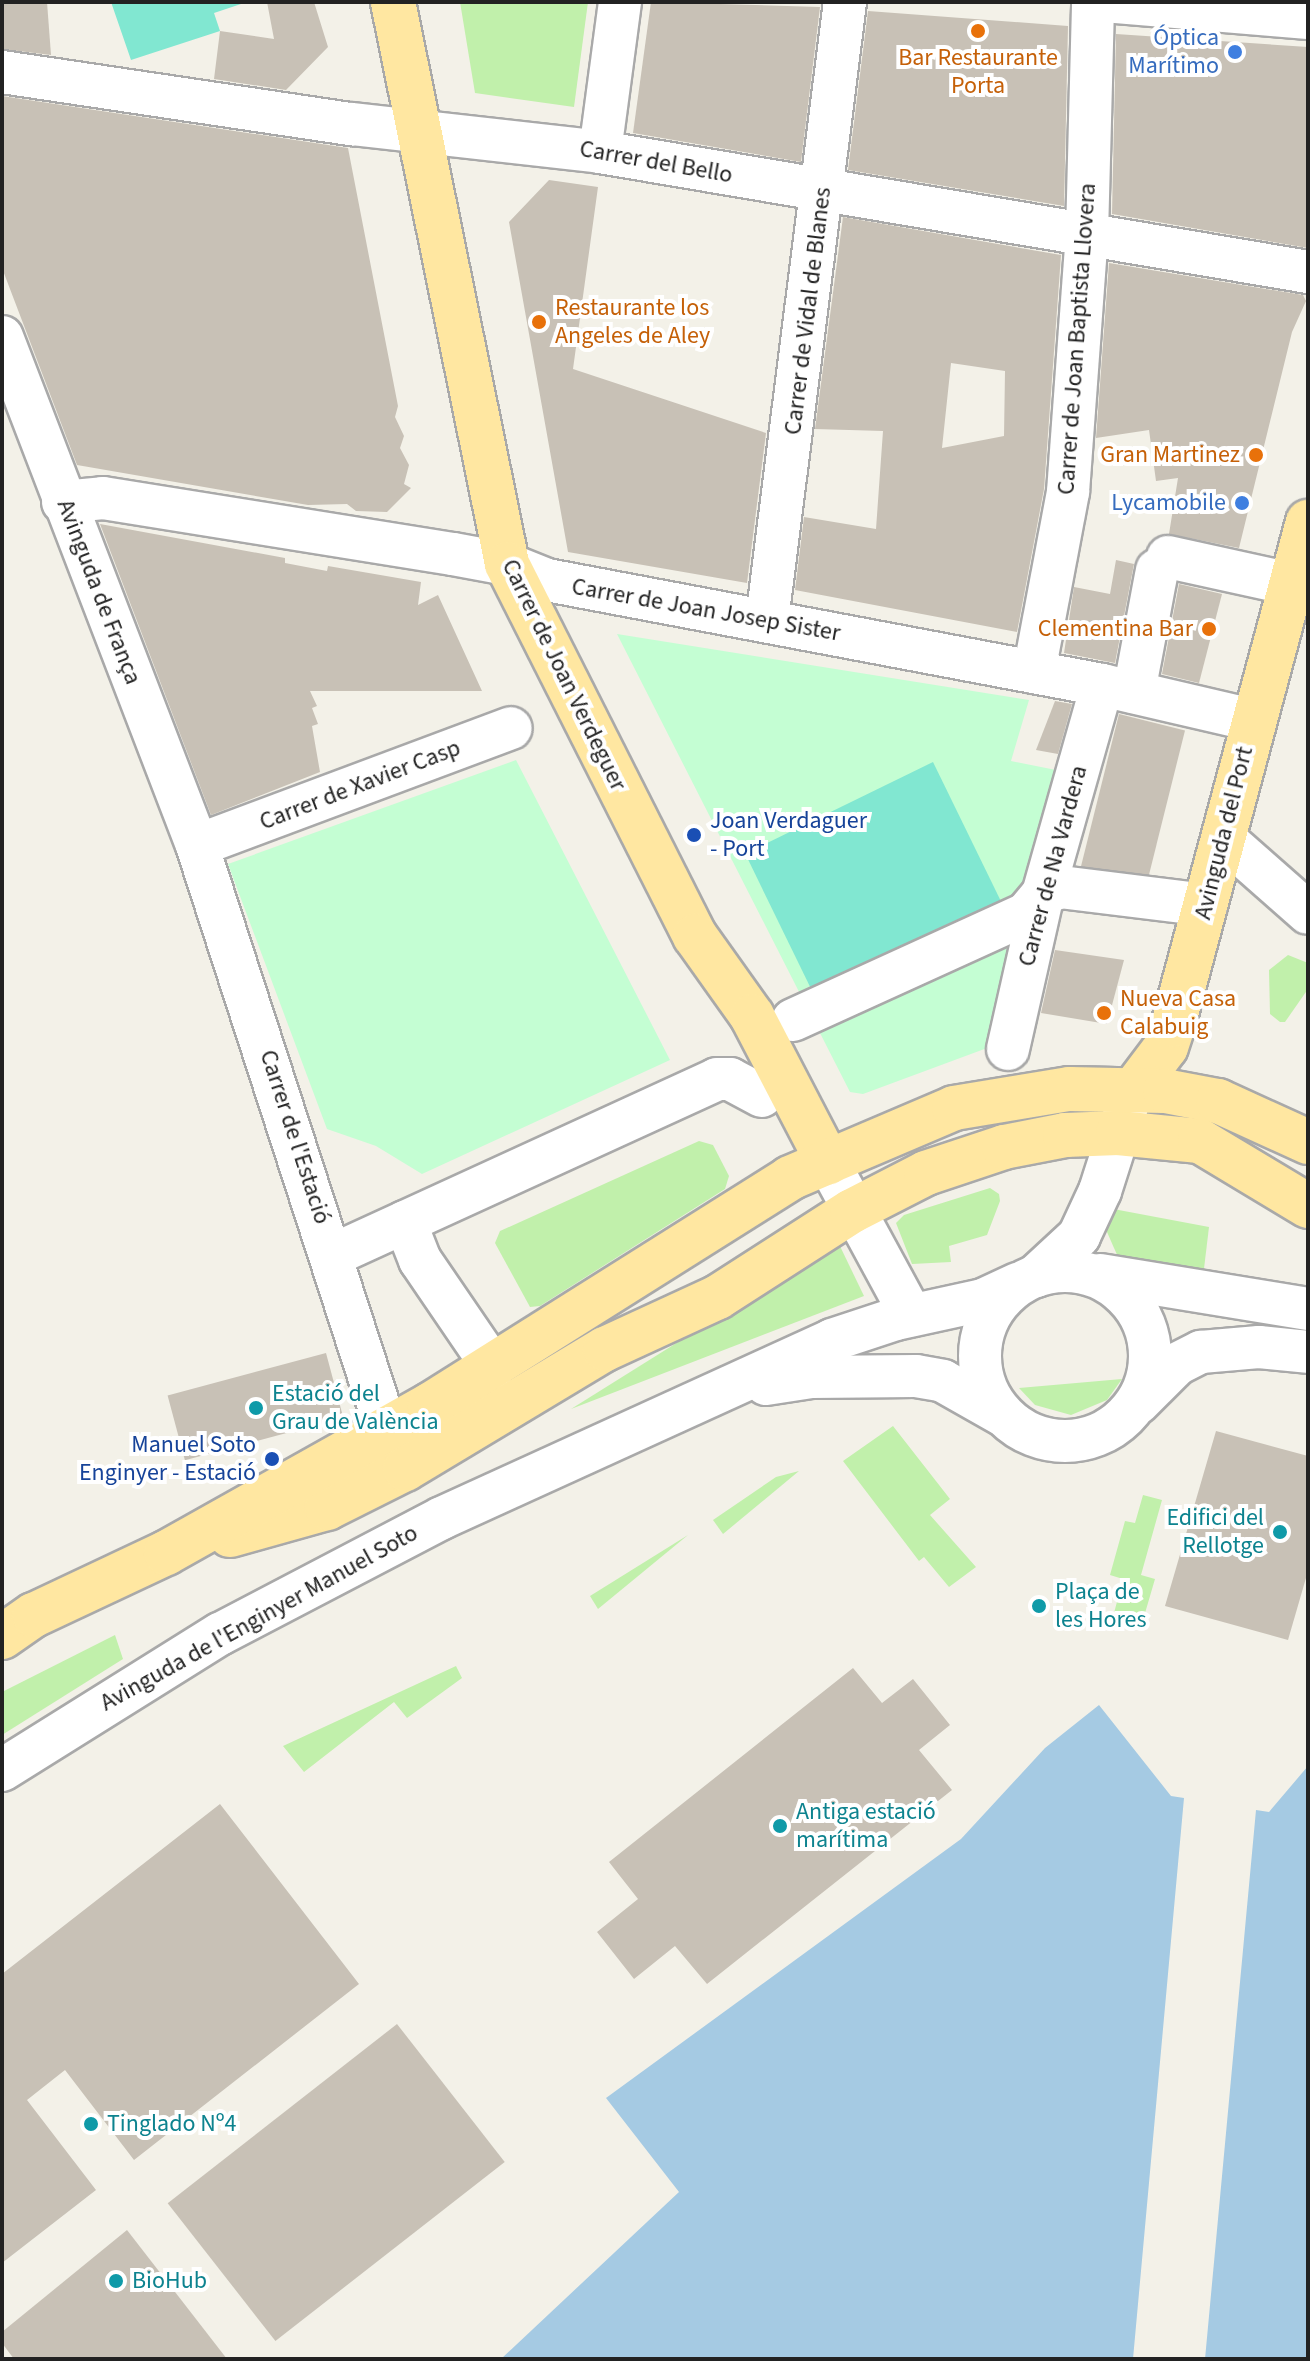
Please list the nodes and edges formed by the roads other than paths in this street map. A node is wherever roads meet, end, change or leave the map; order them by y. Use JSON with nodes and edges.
{"nodes":[{"id":1,"x":393,"y":2,"type":"edge"},
{"id":2,"x":620,"y":2,"type":"edge"},
{"id":3,"x":845,"y":2,"type":"edge"},
{"id":4,"x":1093,"y":2,"type":"edge"},
{"id":5,"x":1116,"y":2,"type":"edge"},
{"id":6,"x":1308,"y":18,"type":"edge"},
{"id":7,"x":2,"y":72,"type":"edge"},
{"id":8,"x":419,"y":130,"type":"junction"},
{"id":9,"x":600,"y":152,"type":"junction"},
{"id":10,"x":824,"y":191,"type":"junction"},
{"id":11,"x":1087,"y":235,"type":"junction"},
{"id":12,"x":1308,"y":272,"type":"edge"},
{"id":13,"x":2,"y":337,"type":"edge"},
{"id":14,"x":63,"y":502,"type":"junction"},
{"id":15,"x":1308,"y":522,"type":"edge"},
{"id":16,"x":507,"y":564,"type":"junction"},
{"id":17,"x":1291,"y":584,"type":"junction"},
{"id":18,"x":767,"y":620,"type":"junction"},
{"id":19,"x":1034,"y":672,"type":"junction"},
{"id":20,"x":1118,"y":689,"type":"junction"},
{"id":21,"x":1253,"y":720,"type":"junction"},
{"id":22,"x":511,"y":728,"type":"dead end"},
{"id":23,"x":1223,"y":838,"type":"junction"},
{"id":24,"x":203,"y":843,"type":"junction"},
{"id":25,"x":1043,"y":894,"type":"junction"},
{"id":26,"x":1206,"y":905,"type":"junction"},
{"id":27,"x":1308,"y":913,"type":"edge"},
{"id":28,"x":695,"y":936,"type":"junction"},
{"id":29,"x":793,"y":1020,"type":"dead end"},
{"id":30,"x":1008,"y":1049,"type":"dead end"},
{"id":31,"x":1150,"y":1090,"type":"junction"},
{"id":32,"x":762,"y":1096,"type":"junction"},
{"id":33,"x":1118,"y":1133,"type":"junction"},
{"id":34,"x":1200,"y":1141,"type":"junction"},
{"id":35,"x":1308,"y":1142,"type":"edge"},
{"id":36,"x":809,"y":1170,"type":"junction"},
{"id":37,"x":1308,"y":1206,"type":"edge"},
{"id":38,"x":852,"y":1211,"type":"junction"},
{"id":39,"x":405,"y":1222,"type":"junction"},
{"id":40,"x":333,"y":1255,"type":"junction"},
{"id":41,"x":1080,"y":1272,"type":"junction"},
{"id":42,"x":1027,"y":1280,"type":"junction"},
{"id":43,"x":1308,"y":1309,"type":"edge"},
{"id":44,"x":911,"y":1315,"type":"junction"},
{"id":45,"x":605,"y":1349,"type":"junction"},
{"id":46,"x":1308,"y":1352,"type":"edge"},
{"id":47,"x":493,"y":1367,"type":"junction"},
{"id":48,"x":699,"y":1401,"type":"junction"},
{"id":49,"x":1134,"y":1407,"type":"junction"},
{"id":50,"x":1001,"y":1414,"type":"junction"},
{"id":51,"x":387,"y":1431,"type":"junction"},
{"id":52,"x":166,"y":1553,"type":"junction"},
{"id":53,"x":2,"y":1637,"type":"edge"},
{"id":54,"x":2,"y":1770,"type":"edge"}],
"edges":[{"from":1,"to":8,"type":"main road","name":"Carrer de Joan Verdeguer"},
{"from":2,"to":9,"type":"street"},
{"from":3,"to":10,"type":"street","name":"Carrer de Vidal de Blanes"},
{"from":4,"to":11,"type":"street","name":"Carrer de Joan Baptista Llovera"},
{"from":5,"to":6,"type":"street"},
{"from":7,"to":8,"type":"street","name":"Carrer del Bello"},
{"from":8,"to":9,"type":"street","name":"Carrer del Bello"},
{"from":8,"to":16,"type":"main road","name":"Carrer de Joan Verdeguer"},
{"from":9,"to":10,"type":"street","name":"Carrer del Bello"},
{"from":10,"to":11,"type":"street","name":"Carrer del Bello"},
{"from":10,"to":18,"type":"street","name":"Carrer de Vidal de Blanes"},
{"from":11,"to":12,"type":"street","name":"Carrer del Bello"},
{"from":11,"to":19,"type":"street","name":"Carrer de Joan Baptista Llovera"},
{"from":13,"to":14,"type":"street","name":"Avinguda de França"},
{"from":14,"to":16,"type":"street","name":"Carrer de Joan Josep Sister"},
{"from":14,"to":24,"type":"street","name":"Avinguda de França"},
{"from":15,"to":17,"type":"main road","name":"Avinguda del Port"},
{"from":16,"to":18,"type":"street","name":"Carrer de Joan Josep Sister"},
{"from":16,"to":28,"type":"main road","name":"Carrer de Joan Verdeguer"},
{"from":17,"to":20,"type":"street","name":"Carrer de Na Vardera"},
{"from":17,"to":21,"type":"main road","name":"Avinguda del Port"},
{"from":18,"to":19,"type":"street","name":"Carrer de Joan Josep Sister"},
{"from":19,"to":20,"type":"street","name":"Carrer de Joan Josep Sister"},
{"from":20,"to":21,"type":"street","name":"Carrer de Joan Josep Sister"},
{"from":20,"to":25,"type":"street","name":"Carrer de Na Vardera"},
{"from":21,"to":23,"type":"main road","name":"Avinguda del Port"},
{"from":22,"to":24,"type":"street","name":"Carrer de Xavier Casp"},
{"from":23,"to":26,"type":"main road","name":"Avinguda del Port"},
{"from":23,"to":27,"type":"street"},
{"from":24,"to":40,"type":"street","name":"Carrer de l'Estació"},
{"from":25,"to":26,"type":"street"},
{"from":25,"to":29,"type":"street"},
{"from":25,"to":30,"type":"street","name":"Carrer de Na Vardera"},
{"from":26,"to":31,"type":"main road","name":"Avinguda del Port"},
{"from":28,"to":32,"type":"main road"},
{"from":28,"to":36,"type":"main road","name":"Carrer de Joan Verdeguer"},
{"from":31,"to":33,"type":"street"},
{"from":31,"to":34,"type":"main road"},
{"from":31,"to":35,"type":"main road"},
{"from":31,"to":36,"type":"main road"},
{"from":32,"to":36,"type":"main road"},
{"from":32,"to":39,"type":"street"},
{"from":33,"to":34,"type":"main road"},
{"from":33,"to":38,"type":"main road"},
{"from":33,"to":42,"type":"street"},
{"from":34,"to":37,"type":"main road"},
{"from":36,"to":38,"type":"street"},
{"from":36,"to":45,"type":"main road"},
{"from":36,"to":47,"type":"main road"},
{"from":38,"to":44,"type":"street"},
{"from":38,"to":45,"type":"main road"},
{"from":39,"to":40,"type":"street"},
{"from":39,"to":47,"type":"street"},
{"from":40,"to":51,"type":"street","name":"Carrer de l'Estació"},
{"from":41,"to":42,"type":"street"},
{"from":41,"to":43,"type":"street"},
{"from":41,"to":49,"type":"street"},
{"from":42,"to":44,"type":"street","name":"Avinguda de l'Enginyer Manuel Soto"},
{"from":42,"to":50,"type":"street"},
{"from":44,"to":48,"type":"street","name":"Avinguda de l'Enginyer Manuel Soto"},
{"from":45,"to":52,"type":"main road"},
{"from":46,"to":49,"type":"street"},
{"from":47,"to":51,"type":"main road"},
{"from":48,"to":50,"type":"street","name":"Avinguda de l'Enginyer Manuel Soto"},
{"from":48,"to":54,"type":"street","name":"Avinguda de l'Enginyer Manuel Soto"},
{"from":49,"to":50,"type":"street"},
{"from":51,"to":52,"type":"main road"},
{"from":52,"to":53,"type":"main road"}]}
